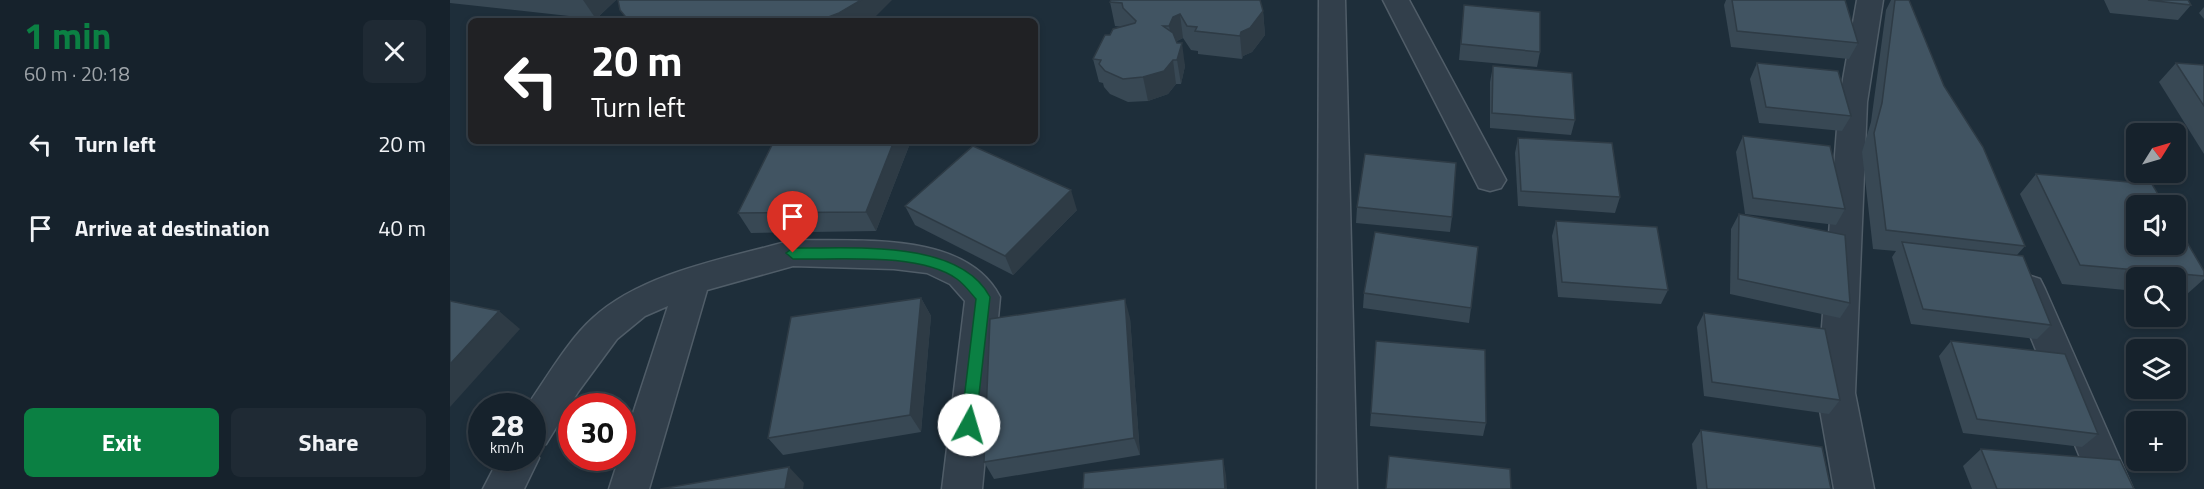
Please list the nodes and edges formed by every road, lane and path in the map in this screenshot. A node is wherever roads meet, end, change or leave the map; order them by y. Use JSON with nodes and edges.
{"nodes":[{"id":1,"x":1332,"y":0,"type":"edge"},
{"id":2,"x":1396,"y":0,"type":"edge"},
{"id":3,"x":1870,"y":0,"type":"edge"},
{"id":4,"x":1490,"y":180,"type":"dead end"},
{"id":5,"x":2016,"y":260,"type":"edge"},
{"id":6,"x":693,"y":281,"type":"junction"},
{"id":7,"x":546,"y":410,"type":"edge"},
{"id":8,"x":512,"y":471,"type":"edge"},
{"id":9,"x":503,"y":489,"type":"edge"},
{"id":10,"x":629,"y":489,"type":"edge"},
{"id":11,"x":962,"y":489,"type":"edge"},
{"id":12,"x":1337,"y":489,"type":"edge"},
{"id":13,"x":1854,"y":489,"type":"edge"},
{"id":14,"x":2113,"y":489,"type":"edge"}],
"edges":[{"from":1,"to":12,"type":"street"},
{"from":2,"to":4,"type":"street"},
{"from":3,"to":13,"type":"street"},
{"from":5,"to":14,"type":"street"},
{"from":6,"to":7,"type":"street"},
{"from":6,"to":10,"type":"street"},
{"from":6,"to":11,"type":"street"},
{"from":8,"to":9,"type":"street"}]}
